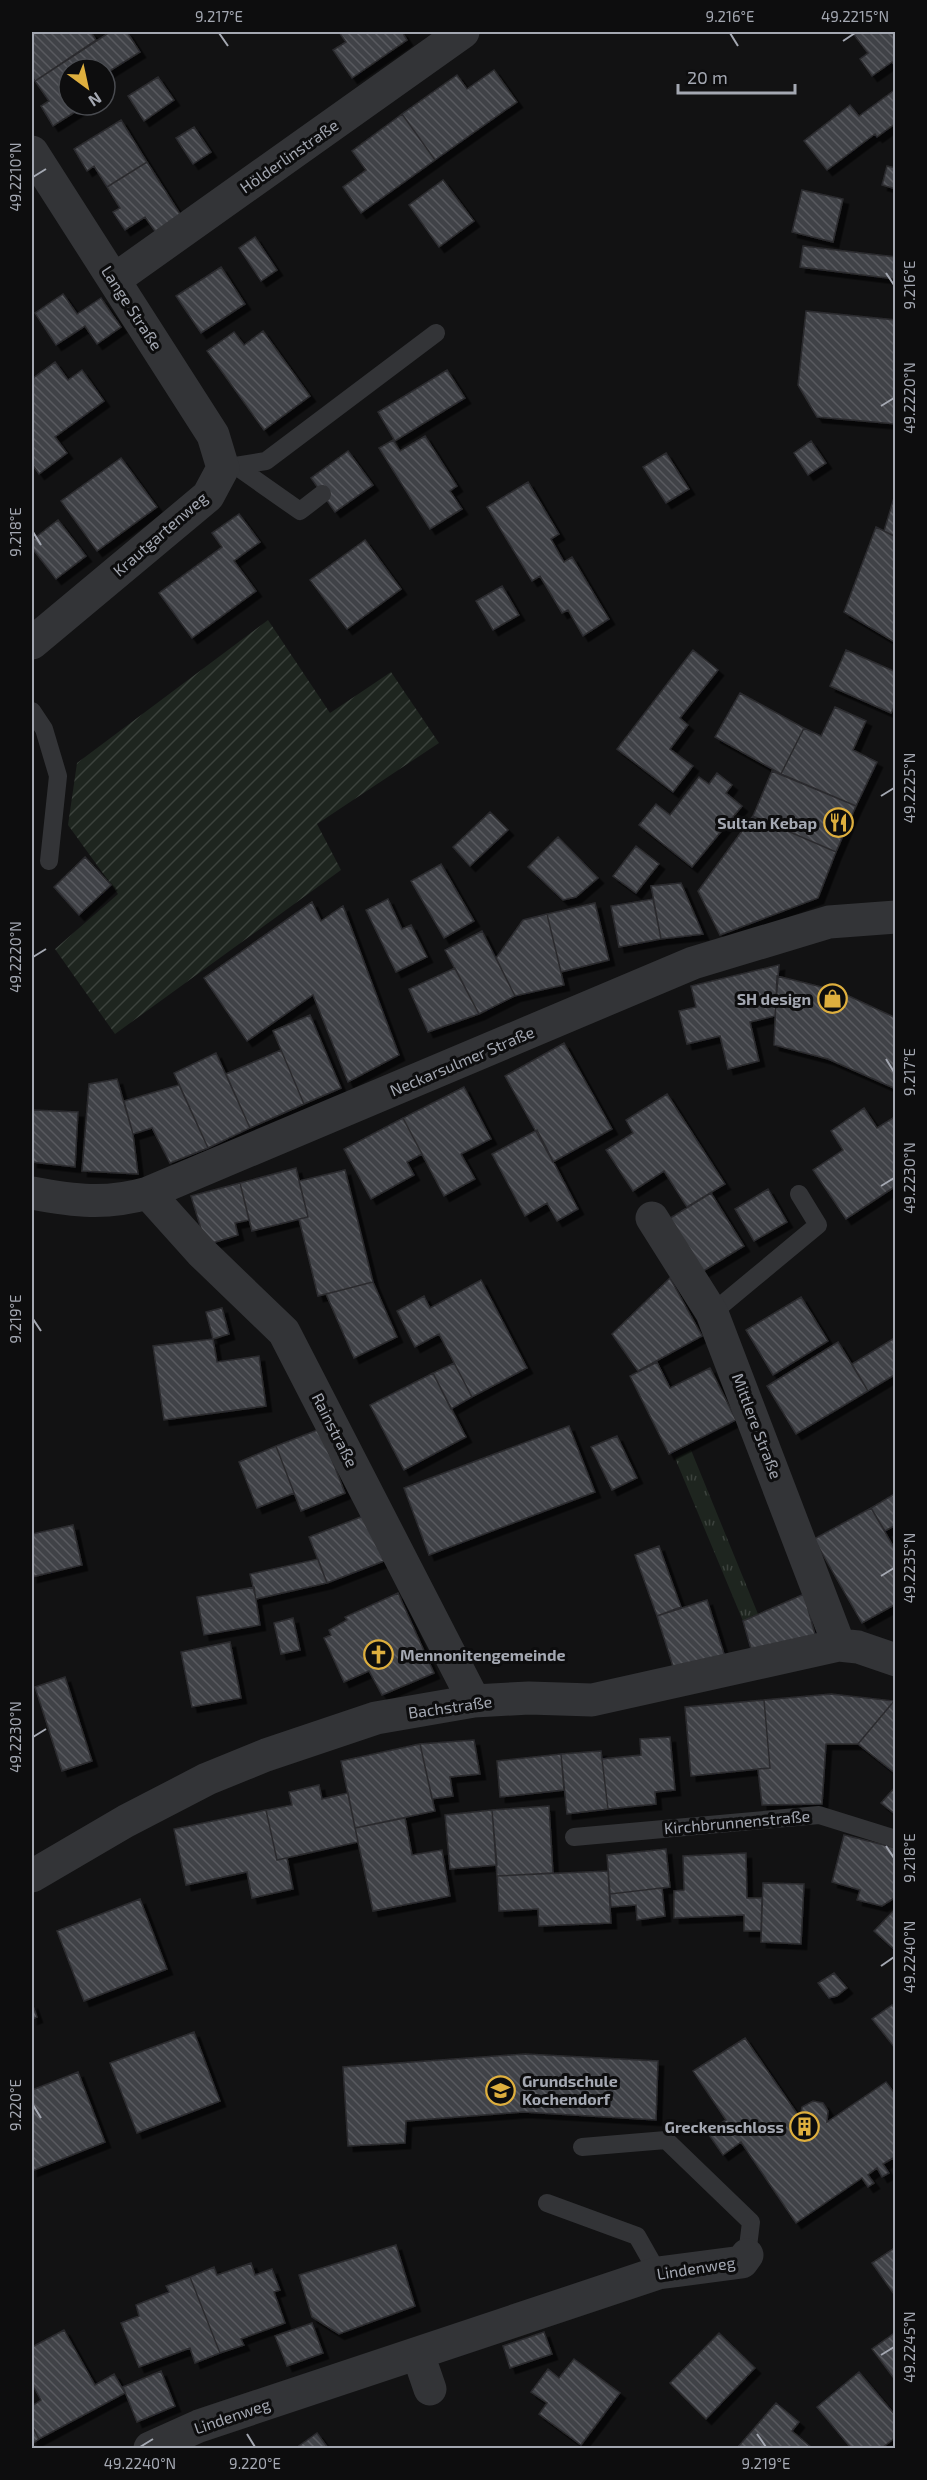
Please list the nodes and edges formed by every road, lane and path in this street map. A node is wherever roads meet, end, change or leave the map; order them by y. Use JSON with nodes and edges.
{"nodes":[{"id":1,"x":463,"y":32,"type":"edge"},
{"id":2,"x":32,"y":152,"type":"edge"},
{"id":3,"x":114,"y":280,"type":"junction"},
{"id":4,"x":436,"y":333,"type":"dead end"},
{"id":5,"x":229,"y":467,"type":"junction"},
{"id":6,"x":322,"y":494,"type":"dead end"},
{"id":7,"x":32,"y":643,"type":"edge"},
{"id":8,"x":32,"y":711,"type":"edge"},
{"id":9,"x":49,"y":861,"type":"dead end"},
{"id":10,"x":896,"y":916,"type":"edge"},
{"id":11,"x":32,"y":1193,"type":"edge"},
{"id":12,"x":148,"y":1193,"type":"junction"},
{"id":13,"x":799,"y":1194,"type":"dead end"},
{"id":14,"x":652,"y":1218,"type":"dead end"},
{"id":15,"x":712,"y":1314,"type":"junction"},
{"id":16,"x":839,"y":1645,"type":"junction"},
{"id":17,"x":896,"y":1660,"type":"edge"},
{"id":18,"x":474,"y":1701,"type":"junction"},
{"id":19,"x":574,"y":1837,"type":"dead end"},
{"id":20,"x":896,"y":1839,"type":"edge"},
{"id":21,"x":32,"y":1876,"type":"edge"},
{"id":22,"x":582,"y":2147,"type":"dead end"},
{"id":23,"x":547,"y":2203,"type":"dead end"},
{"id":24,"x":747,"y":2255,"type":"joint"},
{"id":25,"x":658,"y":2272,"type":"junction"},
{"id":26,"x":418,"y":2354,"type":"junction"},
{"id":27,"x":430,"y":2389,"type":"dead end"},
{"id":28,"x":150,"y":2448,"type":"edge"}],
"edges":[{"from":1,"to":3,"type":"street","name":"Hölderlinstraße"},
{"from":2,"to":3,"type":"street","name":"Lange Straße"},
{"from":3,"to":5,"type":"street","name":"Lange Straße"},
{"from":4,"to":5,"type":"lane"},
{"from":5,"to":6,"type":"lane"},
{"from":5,"to":7,"type":"street","name":"Krautgartenweg"},
{"from":8,"to":9,"type":"lane"},
{"from":10,"to":12,"type":"street","name":"Neckarsulmer Straße"},
{"from":11,"to":12,"type":"street","name":"Neckarsulmer Straße"},
{"from":12,"to":18,"type":"street","name":"Rainstraße"},
{"from":13,"to":15,"type":"lane"},
{"from":14,"to":15,"type":"street","name":"Mittlere Straße"},
{"from":15,"to":16,"type":"street","name":"Mittlere Straße"},
{"from":16,"to":17,"type":"street","name":"Bachstraße"},
{"from":16,"to":18,"type":"street","name":"Bachstraße"},
{"from":18,"to":21,"type":"street","name":"Bachstraße"},
{"from":19,"to":20,"type":"lane","name":"Kirchbrunnenstraße"},
{"from":22,"to":24,"type":"lane","name":"Lindenweg"},
{"from":23,"to":25,"type":"lane"},
{"from":24,"to":25,"type":"street","name":"Lindenweg"},
{"from":25,"to":26,"type":"street","name":"Lindenweg"},
{"from":26,"to":27,"type":"street"},
{"from":26,"to":28,"type":"street","name":"Lindenweg"}]}
